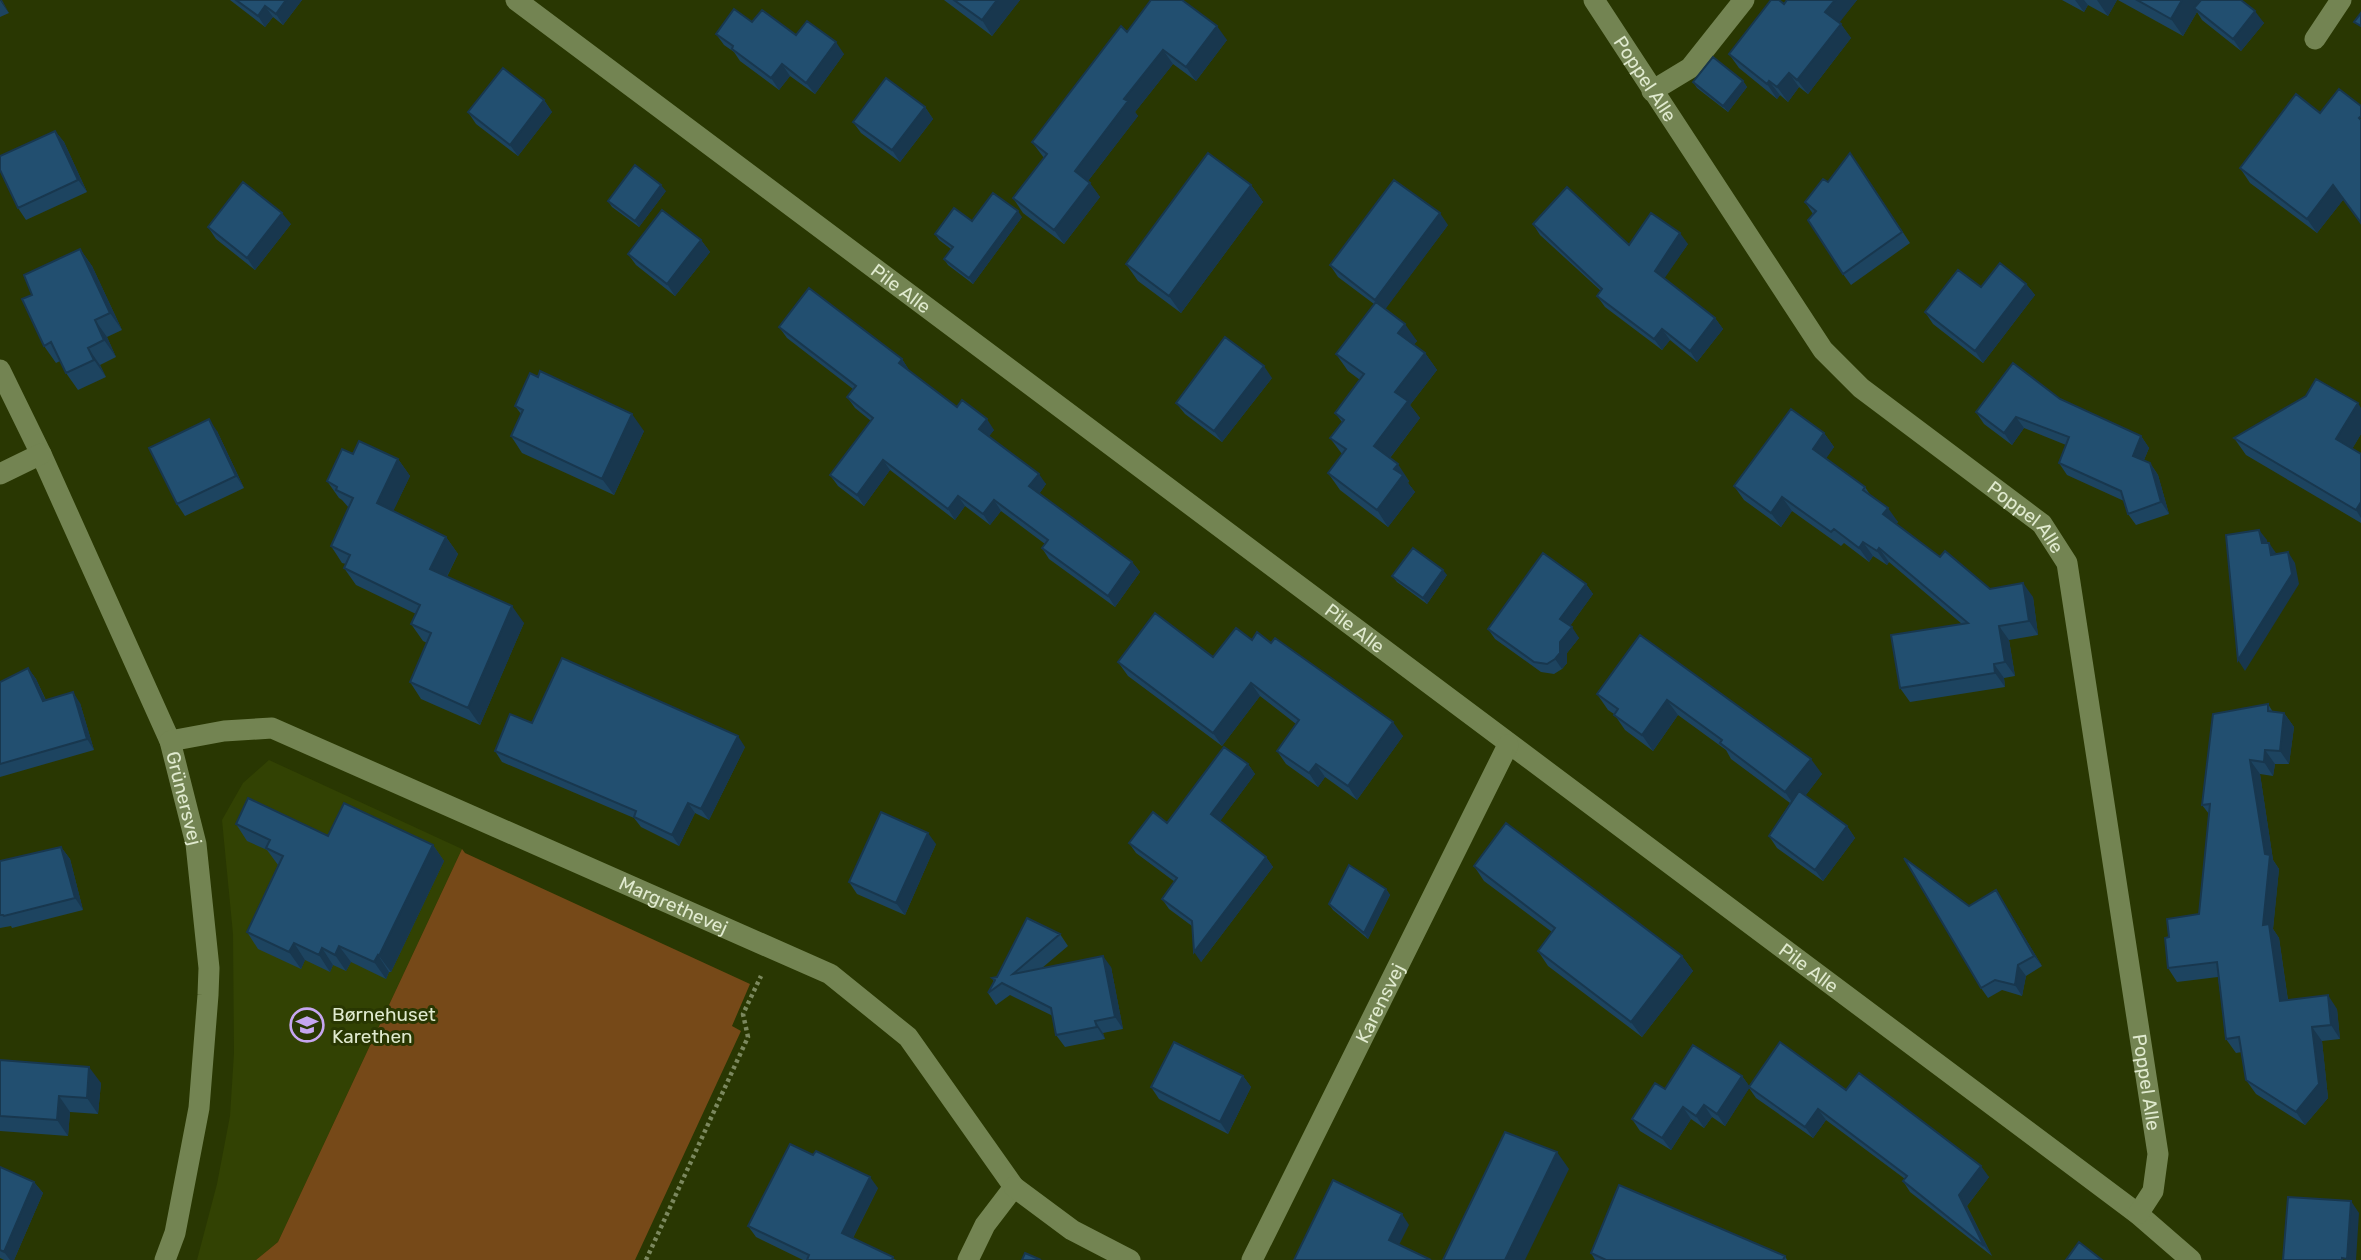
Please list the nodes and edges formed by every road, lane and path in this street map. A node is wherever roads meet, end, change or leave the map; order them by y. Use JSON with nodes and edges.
{"nodes":[{"id":1,"x":516,"y":0,"type":"edge"},
{"id":2,"x":1594,"y":0,"type":"edge"},
{"id":3,"x":1744,"y":0,"type":"edge"},
{"id":4,"x":2342,"y":0,"type":"edge"},
{"id":5,"x":2315,"y":39,"type":"dead end"},
{"id":6,"x":1652,"y":90,"type":"junction"},
{"id":7,"x":0,"y":370,"type":"edge"},
{"id":8,"x":41,"y":454,"type":"junction"},
{"id":9,"x":0,"y":474,"type":"edge"},
{"id":10,"x":170,"y":741,"type":"junction"},
{"id":11,"x":1508,"y":745,"type":"junction"},
{"id":12,"x":775,"y":949,"type":"junction"},
{"id":13,"x":1014,"y":1187,"type":"junction"},
{"id":14,"x":2138,"y":1214,"type":"junction"},
{"id":15,"x":165,"y":1260,"type":"edge"},
{"id":16,"x":646,"y":1260,"type":"edge"},
{"id":17,"x":968,"y":1260,"type":"edge"},
{"id":18,"x":1130,"y":1260,"type":"edge"},
{"id":19,"x":1252,"y":1260,"type":"edge"},
{"id":20,"x":2191,"y":1260,"type":"edge"}],
"edges":[{"from":1,"to":11,"type":"street","name":"Pile Alle"},
{"from":2,"to":6,"type":"street","name":"Poppel Alle"},
{"from":3,"to":6,"type":"street"},
{"from":4,"to":5,"type":"street"},
{"from":6,"to":14,"type":"street","name":"Poppel Alle"},
{"from":7,"to":8,"type":"street","name":"Grünersvej"},
{"from":8,"to":9,"type":"street"},
{"from":8,"to":10,"type":"street","name":"Grünersvej"},
{"from":10,"to":12,"type":"street","name":"Margrethevej"},
{"from":10,"to":15,"type":"street","name":"Grünersvej"},
{"from":11,"to":14,"type":"street","name":"Pile Alle"},
{"from":11,"to":19,"type":"street","name":"Karensvej"},
{"from":12,"to":13,"type":"street","name":"Margrethevej"},
{"from":12,"to":16,"type":"path"},
{"from":13,"to":17,"type":"street"},
{"from":13,"to":18,"type":"street","name":"Margrethevej"},
{"from":14,"to":20,"type":"street","name":"Pile Alle"}]}
